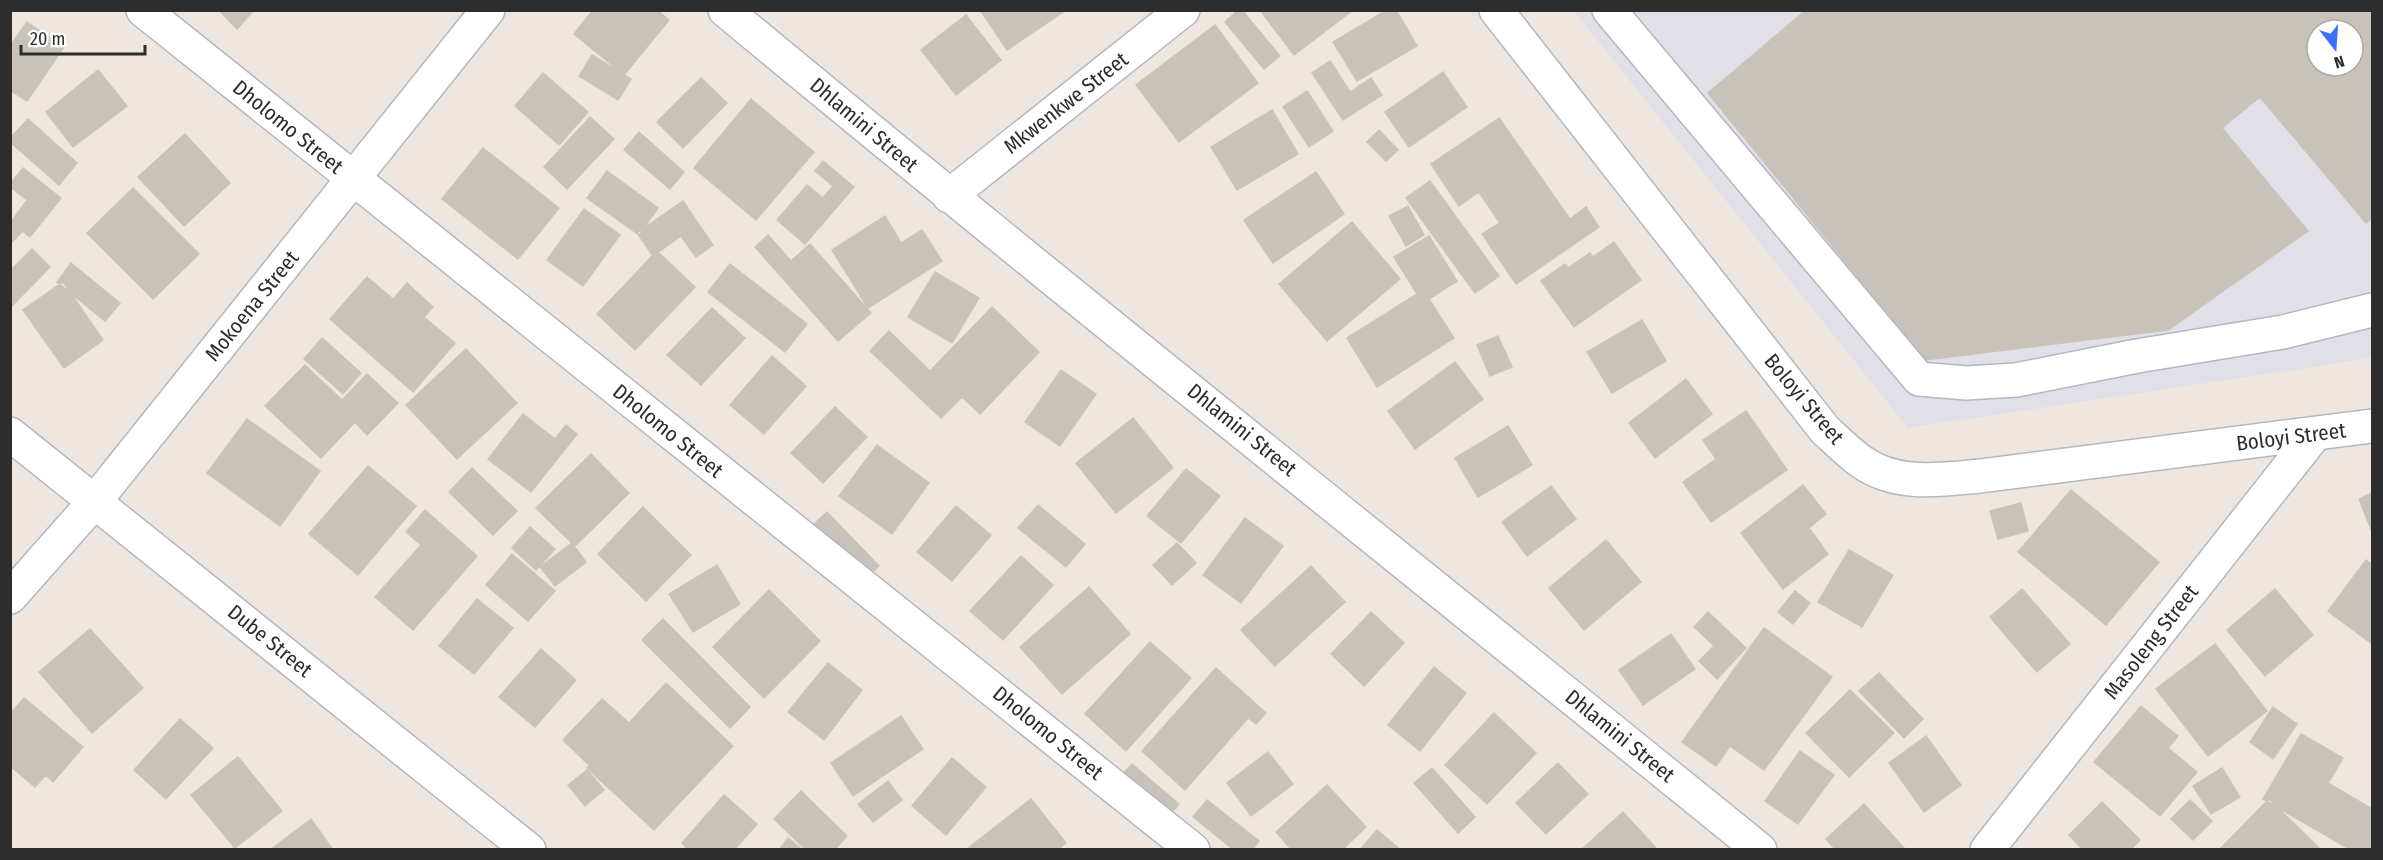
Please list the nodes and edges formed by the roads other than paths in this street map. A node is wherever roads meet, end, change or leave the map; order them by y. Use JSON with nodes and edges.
{"nodes":[{"id":1,"x":143,"y":10,"type":"edge"},
{"id":2,"x":488,"y":10,"type":"edge"},
{"id":3,"x":725,"y":10,"type":"edge"},
{"id":4,"x":1183,"y":10,"type":"edge"},
{"id":5,"x":1496,"y":10,"type":"edge"},
{"id":6,"x":1609,"y":10,"type":"edge"},
{"id":7,"x":354,"y":180,"type":"junction"},
{"id":8,"x":949,"y":196,"type":"junction"},
{"id":9,"x":2373,"y":310,"type":"edge"},
{"id":10,"x":2373,"y":426,"type":"edge"},
{"id":11,"x":10,"y":434,"type":"edge"},
{"id":12,"x":2315,"y":434,"type":"junction"},
{"id":13,"x":95,"y":501,"type":"junction"},
{"id":14,"x":10,"y":597,"type":"edge"},
{"id":15,"x":529,"y":849,"type":"edge"},
{"id":16,"x":1193,"y":849,"type":"edge"},
{"id":17,"x":1760,"y":849,"type":"edge"},
{"id":18,"x":1987,"y":849,"type":"edge"}],
"edges":[{"from":1,"to":7,"type":"street","name":"Dholomo Street"},
{"from":2,"to":7,"type":"street","name":"Mokoena Street"},
{"from":3,"to":8,"type":"street","name":"Dhlamini Street"},
{"from":4,"to":8,"type":"street","name":"Mkwenkwe Street"},
{"from":5,"to":12,"type":"street","name":"Boloyi Street"},
{"from":6,"to":9,"type":"street"},
{"from":7,"to":13,"type":"street","name":"Mokoena Street"},
{"from":7,"to":16,"type":"street","name":"Dholomo Street"},
{"from":8,"to":17,"type":"street","name":"Dhlamini Street"},
{"from":10,"to":12,"type":"street","name":"Boloyi Street"},
{"from":11,"to":13,"type":"street","name":"Dube Street"},
{"from":12,"to":18,"type":"street","name":"Masoleng Street"},
{"from":13,"to":14,"type":"street","name":"Mokoena Street"},
{"from":13,"to":15,"type":"street","name":"Dube Street"}]}
